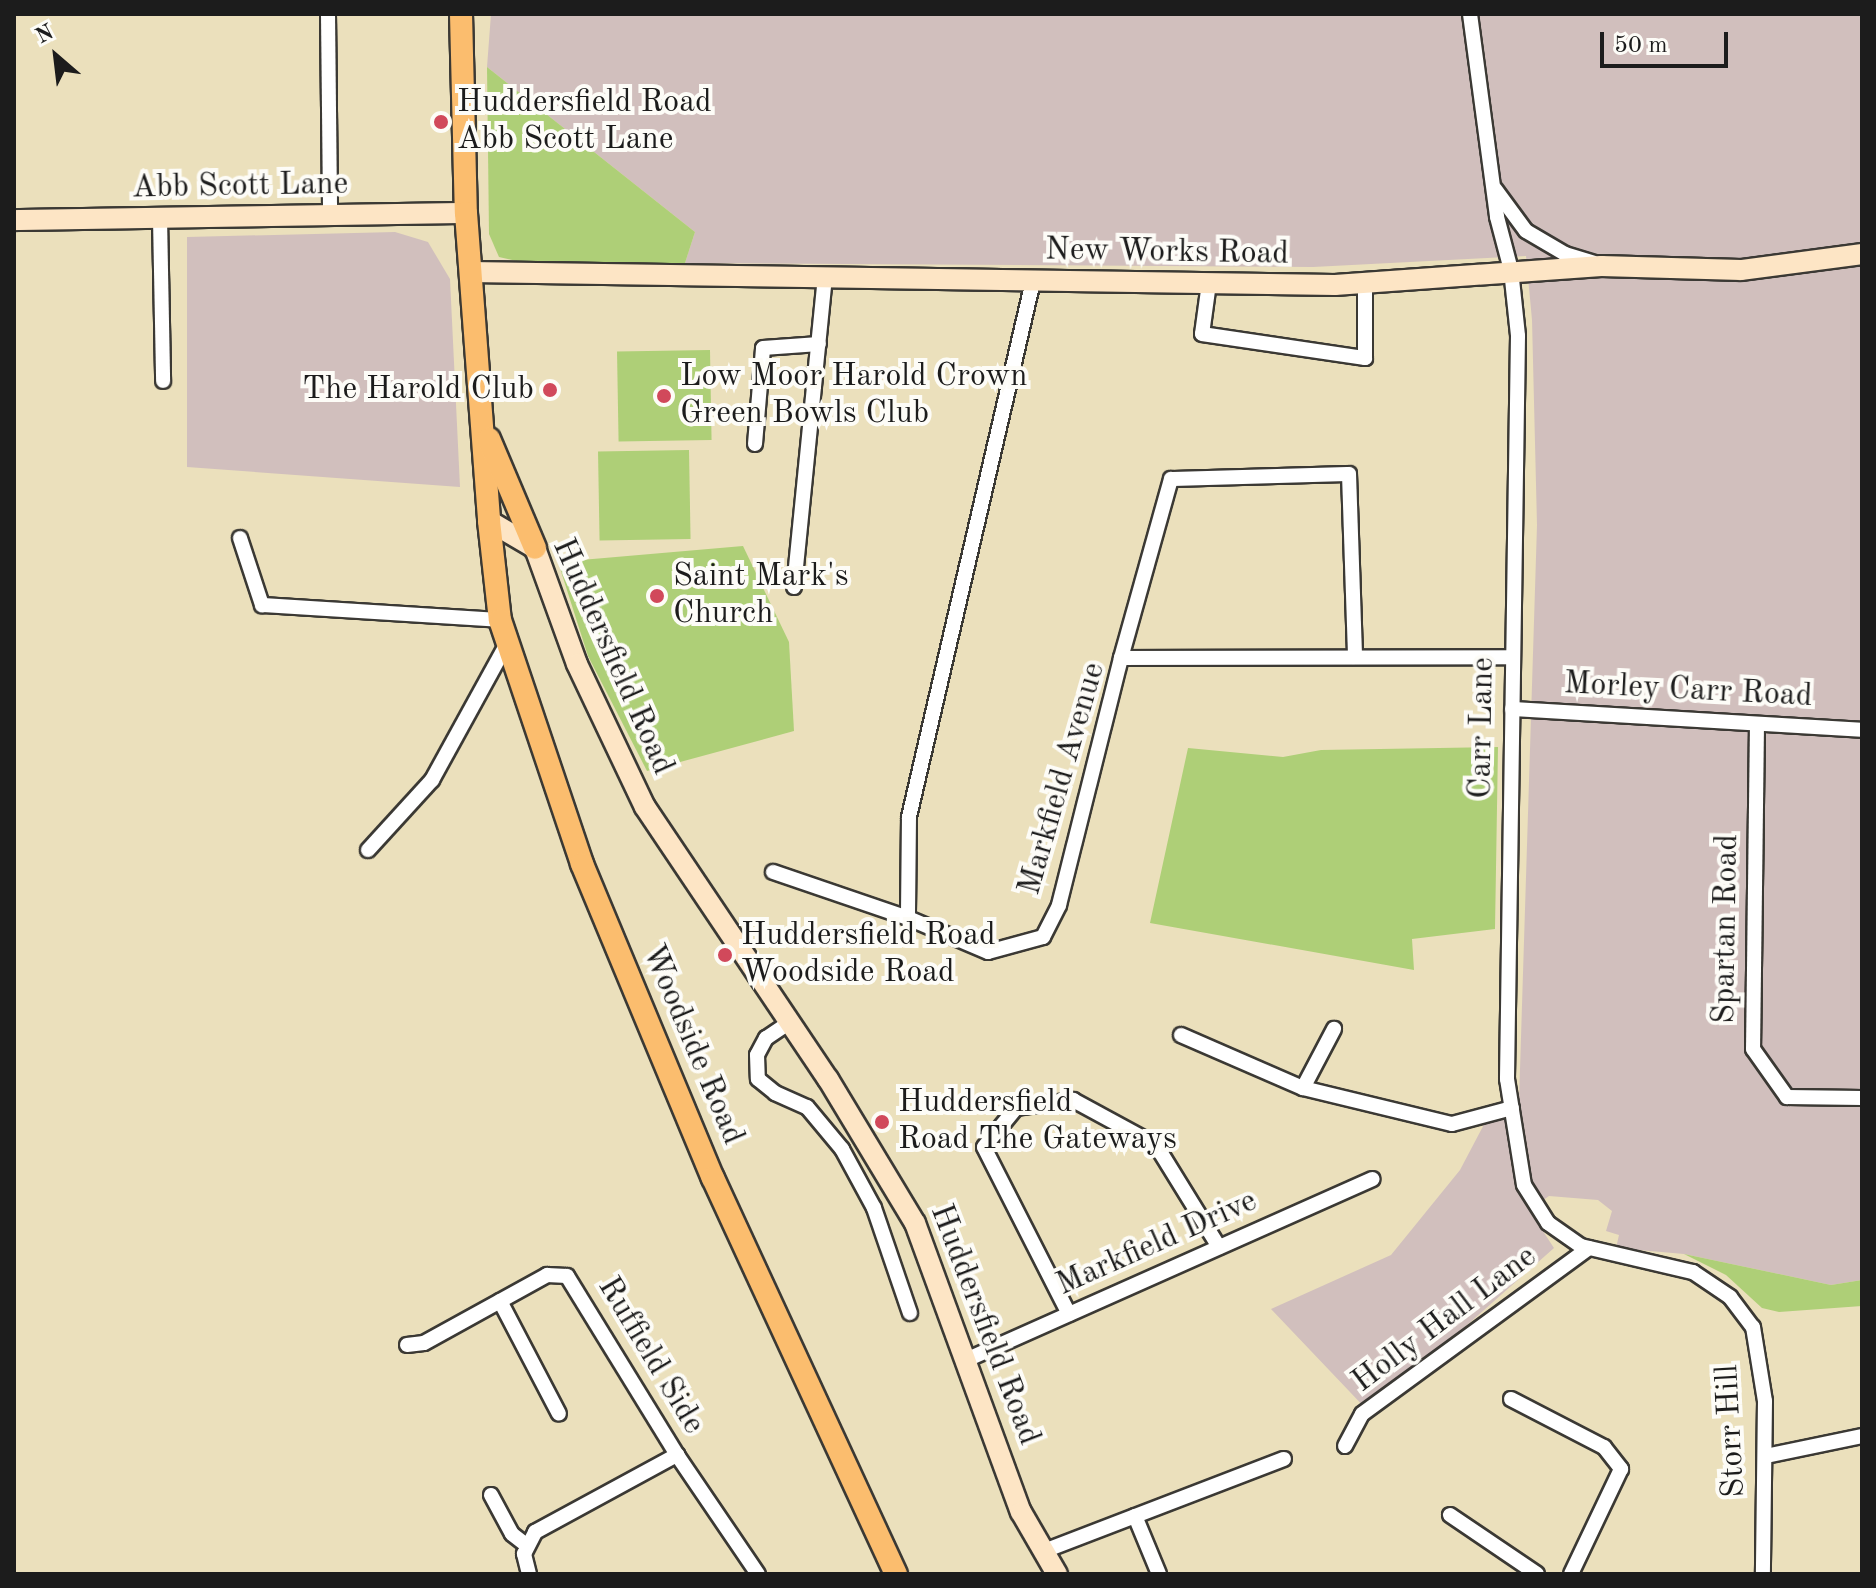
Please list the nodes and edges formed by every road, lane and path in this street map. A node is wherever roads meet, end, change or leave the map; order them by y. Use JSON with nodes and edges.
{"nodes":[{"id":1,"x":328,"y":14,"type":"edge"},
{"id":2,"x":461,"y":14,"type":"edge"},
{"id":3,"x":1470,"y":14,"type":"edge"},
{"id":4,"x":1493,"y":186,"type":"junction"},
{"id":5,"x":466,"y":213,"type":"junction"},
{"id":6,"x":330,"y":215,"type":"junction"},
{"id":7,"x":160,"y":218,"type":"junction"},
{"id":8,"x":14,"y":220,"type":"edge"},
{"id":9,"x":1862,"y":254,"type":"edge"},
{"id":10,"x":1601,"y":266,"type":"junction"},
{"id":11,"x":1511,"y":270,"type":"junction"},
{"id":12,"x":470,"y":272,"type":"junction"},
{"id":13,"x":825,"y":279,"type":"junction"},
{"id":14,"x":1033,"y":281,"type":"junction"},
{"id":15,"x":1209,"y":283,"type":"junction"},
{"id":16,"x":1365,"y":283,"type":"junction"},
{"id":17,"x":819,"y":344,"type":"junction"},
{"id":18,"x":163,"y":381,"type":"dead end"},
{"id":19,"x":481,"y":419,"type":"junction"},
{"id":20,"x":755,"y":444,"type":"dead end"},
{"id":21,"x":489,"y":521,"type":"junction"},
{"id":22,"x":240,"y":538,"type":"dead end"},
{"id":23,"x":535,"y":548,"type":"junction"},
{"id":24,"x":794,"y":587,"type":"dead end"},
{"id":25,"x":500,"y":620,"type":"junction"},
{"id":26,"x":508,"y":642,"type":"junction"},
{"id":27,"x":1355,"y":657,"type":"junction"},
{"id":28,"x":1513,"y":657,"type":"junction"},
{"id":29,"x":1121,"y":658,"type":"junction"},
{"id":30,"x":1512,"y":709,"type":"junction"},
{"id":31,"x":1757,"y":724,"type":"junction"},
{"id":32,"x":1862,"y":730,"type":"edge"},
{"id":33,"x":368,"y":850,"type":"dead end"},
{"id":34,"x":773,"y":872,"type":"dead end"},
{"id":35,"x":908,"y":918,"type":"junction"},
{"id":36,"x":790,"y":1022,"type":"junction"},
{"id":37,"x":1334,"y":1029,"type":"dead end"},
{"id":38,"x":1181,"y":1035,"type":"dead end"},
{"id":39,"x":1303,"y":1088,"type":"junction"},
{"id":40,"x":1862,"y":1098,"type":"edge"},
{"id":41,"x":1512,"y":1108,"type":"junction"},
{"id":42,"x":1372,"y":1179,"type":"dead end"},
{"id":43,"x":1524,"y":1185,"type":"joint"},
{"id":44,"x":1219,"y":1247,"type":"junction"},
{"id":45,"x":1589,"y":1248,"type":"junction"},
{"id":46,"x":500,"y":1301,"type":"junction"},
{"id":47,"x":910,"y":1313,"type":"dead end"},
{"id":48,"x":1069,"y":1314,"type":"junction"},
{"id":49,"x":407,"y":1345,"type":"dead end"},
{"id":50,"x":966,"y":1360,"type":"junction"},
{"id":51,"x":1511,"y":1399,"type":"dead end"},
{"id":52,"x":559,"y":1414,"type":"dead end"},
{"id":53,"x":1862,"y":1436,"type":"edge"},
{"id":54,"x":1345,"y":1446,"type":"dead end"},
{"id":55,"x":677,"y":1455,"type":"junction"},
{"id":56,"x":1766,"y":1456,"type":"junction"},
{"id":57,"x":1284,"y":1459,"type":"dead end"},
{"id":58,"x":491,"y":1495,"type":"dead end"},
{"id":59,"x":1450,"y":1515,"type":"dead end"},
{"id":60,"x":1135,"y":1516,"type":"junction"},
{"id":61,"x":526,"y":1545,"type":"junction"},
{"id":62,"x":1044,"y":1551,"type":"junction"},
{"id":63,"x":529,"y":1574,"type":"edge"},
{"id":64,"x":758,"y":1574,"type":"edge"},
{"id":65,"x":896,"y":1574,"type":"edge"},
{"id":66,"x":1057,"y":1574,"type":"edge"},
{"id":67,"x":1159,"y":1574,"type":"edge"},
{"id":68,"x":1537,"y":1574,"type":"edge"},
{"id":69,"x":1571,"y":1574,"type":"edge"},
{"id":70,"x":1763,"y":1574,"type":"edge"}],
"edges":[{"from":1,"to":6,"type":"street"},
{"from":2,"to":5,"type":"main road"},
{"from":3,"to":4,"type":"street","name":"Carr Lane"},
{"from":4,"to":10,"type":"street"},
{"from":4,"to":11,"type":"street","name":"Carr Lane"},
{"from":5,"to":6,"type":"street","name":"Abb Scott Lane"},
{"from":5,"to":12,"type":"main road"},
{"from":6,"to":7,"type":"street","name":"Abb Scott Lane"},
{"from":7,"to":8,"type":"street","name":"Abb Scott Lane"},
{"from":7,"to":18,"type":"street"},
{"from":9,"to":10,"type":"street","name":"New Works Road"},
{"from":10,"to":11,"type":"street","name":"New Works Road"},
{"from":11,"to":16,"type":"street","name":"New Works Road"},
{"from":11,"to":28,"type":"street","name":"Carr Lane"},
{"from":12,"to":13,"type":"street","name":"New Works Road"},
{"from":12,"to":19,"type":"main road"},
{"from":13,"to":14,"type":"street","name":"New Works Road"},
{"from":13,"to":17,"type":"street"},
{"from":14,"to":15,"type":"street","name":"New Works Road"},
{"from":14,"to":35,"type":"street"},
{"from":15,"to":16,"type":"street","name":"New Works Road"},
{"from":15,"to":16,"type":"street"},
{"from":17,"to":20,"type":"street"},
{"from":17,"to":24,"type":"street"},
{"from":19,"to":21,"type":"main road"},
{"from":19,"to":23,"type":"main road"},
{"from":21,"to":23,"type":"street","name":"Huddersfield Road"},
{"from":21,"to":25,"type":"main road","name":"Woodside Road"},
{"from":22,"to":25,"type":"street"},
{"from":23,"to":36,"type":"street","name":"Huddersfield Road"},
{"from":25,"to":26,"type":"main road","name":"Woodside Road"},
{"from":26,"to":33,"type":"street"},
{"from":26,"to":65,"type":"main road","name":"Woodside Road"},
{"from":27,"to":28,"type":"street","name":"Markfield Avenue"},
{"from":27,"to":29,"type":"street","name":"Markfield Avenue"},
{"from":27,"to":29,"type":"street"},
{"from":28,"to":30,"type":"street","name":"Carr Lane"},
{"from":29,"to":35,"type":"street","name":"Markfield Avenue"},
{"from":30,"to":31,"type":"street","name":"Morley Carr Road"},
{"from":30,"to":41,"type":"street","name":"Carr Lane"},
{"from":31,"to":32,"type":"street","name":"Morley Carr Road"},
{"from":31,"to":40,"type":"street","name":"Spartan Road"},
{"from":34,"to":35,"type":"street","name":"Markfield Avenue"},
{"from":36,"to":47,"type":"street"},
{"from":36,"to":50,"type":"street","name":"Huddersfield Road"},
{"from":37,"to":39,"type":"street"},
{"from":38,"to":39,"type":"street"},
{"from":39,"to":41,"type":"street"},
{"from":41,"to":43,"type":"street","name":"Carr Lane"},
{"from":42,"to":44,"type":"street","name":"Markfield Drive"},
{"from":43,"to":45,"type":"street","name":"Storr Hill"},
{"from":44,"to":48,"type":"street","name":"Markfield Drive"},
{"from":44,"to":48,"type":"street"},
{"from":45,"to":54,"type":"street","name":"Holly Hall Lane"},
{"from":45,"to":56,"type":"street","name":"Storr Hill"},
{"from":46,"to":49,"type":"street","name":"Ruffield Side"},
{"from":46,"to":52,"type":"street"},
{"from":46,"to":55,"type":"street","name":"Ruffield Side"},
{"from":48,"to":50,"type":"street","name":"Markfield Drive"},
{"from":50,"to":62,"type":"street","name":"Huddersfield Road"},
{"from":51,"to":69,"type":"street"},
{"from":53,"to":56,"type":"street"},
{"from":55,"to":61,"type":"street"},
{"from":55,"to":64,"type":"street","name":"Ruffield Side"},
{"from":56,"to":70,"type":"street","name":"Storr Hill"},
{"from":57,"to":60,"type":"street"},
{"from":58,"to":61,"type":"street"},
{"from":59,"to":68,"type":"street"},
{"from":60,"to":62,"type":"street"},
{"from":60,"to":67,"type":"street"},
{"from":61,"to":63,"type":"street"},
{"from":62,"to":66,"type":"street","name":"Huddersfield Road"}]}
